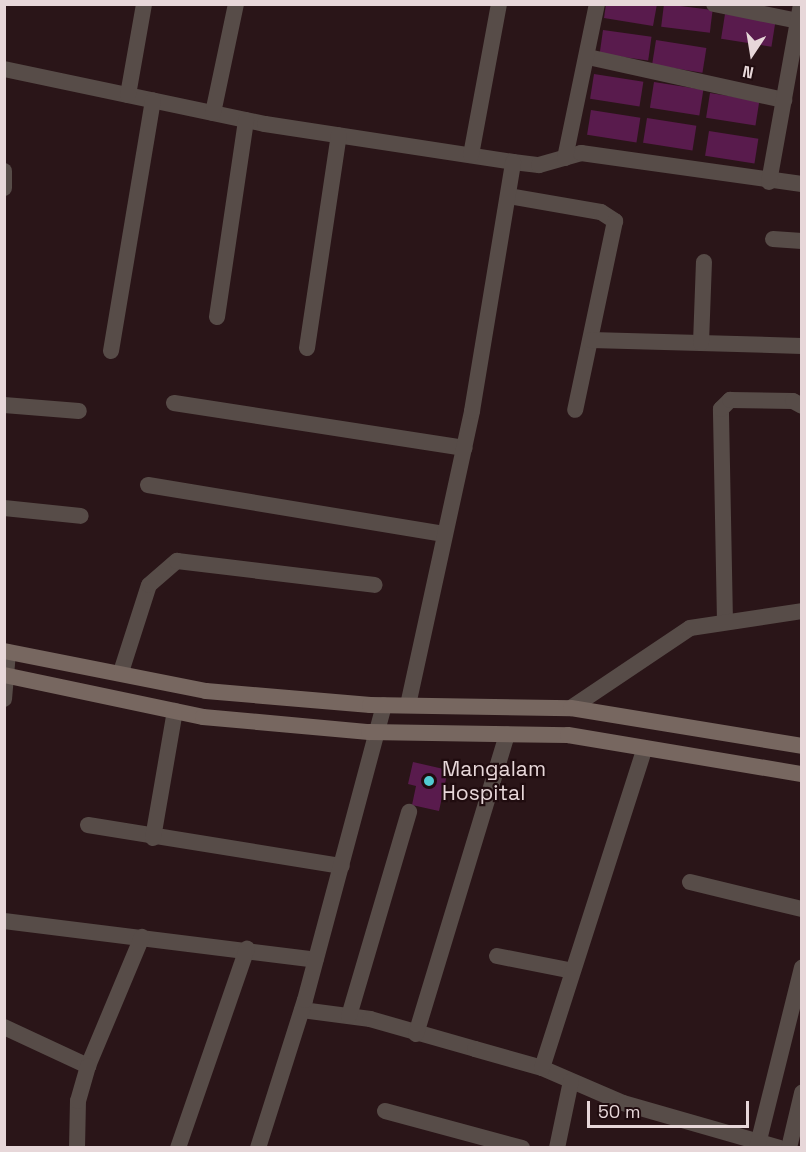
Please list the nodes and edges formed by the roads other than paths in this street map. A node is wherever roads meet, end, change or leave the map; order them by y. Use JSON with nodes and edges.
{"nodes":[{"id":1,"x":144,"y":4,"type":"edge"},
{"id":2,"x":236,"y":4,"type":"edge"},
{"id":3,"x":499,"y":4,"type":"edge"},
{"id":4,"x":597,"y":4,"type":"edge"},
{"id":5,"x":714,"y":4,"type":"edge"},
{"id":6,"x":801,"y":4,"type":"edge"},
{"id":7,"x":798,"y":21,"type":"junction"},
{"id":8,"x":588,"y":57,"type":"junction"},
{"id":9,"x":4,"y":69,"type":"edge"},
{"id":10,"x":128,"y":95,"type":"junction"},
{"id":11,"x":153,"y":100,"type":"junction"},
{"id":12,"x":784,"y":100,"type":"junction"},
{"id":13,"x":213,"y":113,"type":"junction"},
{"id":14,"x":246,"y":120,"type":"junction"},
{"id":15,"x":339,"y":135,"type":"junction"},
{"id":16,"x":471,"y":155,"type":"junction"},
{"id":17,"x":565,"y":158,"type":"junction"},
{"id":18,"x":513,"y":162,"type":"junction"},
{"id":19,"x":4,"y":171,"type":"edge"},
{"id":20,"x":769,"y":182,"type":"junction"},
{"id":21,"x":801,"y":184,"type":"edge"},
{"id":22,"x":4,"y":188,"type":"edge"},
{"id":23,"x":508,"y":196,"type":"junction"},
{"id":24,"x":773,"y":239,"type":"dead end"},
{"id":25,"x":801,"y":241,"type":"edge"},
{"id":26,"x":704,"y":262,"type":"dead end"},
{"id":27,"x":217,"y":317,"type":"dead end"},
{"id":28,"x":591,"y":340,"type":"junction"},
{"id":29,"x":700,"y":343,"type":"junction"},
{"id":30,"x":801,"y":346,"type":"edge"},
{"id":31,"x":307,"y":348,"type":"dead end"},
{"id":32,"x":111,"y":351,"type":"dead end"},
{"id":33,"x":174,"y":403,"type":"dead end"},
{"id":34,"x":4,"y":405,"type":"edge"},
{"id":35,"x":801,"y":406,"type":"edge"},
{"id":36,"x":575,"y":410,"type":"dead end"},
{"id":37,"x":79,"y":411,"type":"dead end"},
{"id":38,"x":465,"y":448,"type":"junction"},
{"id":39,"x":148,"y":484,"type":"dead end"},
{"id":40,"x":4,"y":508,"type":"edge"},
{"id":41,"x":81,"y":516,"type":"dead end"},
{"id":42,"x":444,"y":534,"type":"junction"},
{"id":43,"x":375,"y":585,"type":"dead end"},
{"id":44,"x":801,"y":611,"type":"edge"},
{"id":45,"x":724,"y":622,"type":"junction"},
{"id":46,"x":6,"y":651,"type":"edge"},
{"id":47,"x":121,"y":672,"type":"junction"},
{"id":48,"x":6,"y":676,"type":"edge"},
{"id":49,"x":4,"y":699,"type":"edge"},
{"id":50,"x":384,"y":705,"type":"junction"},
{"id":51,"x":408,"y":705,"type":"junction"},
{"id":52,"x":571,"y":708,"type":"junction"},
{"id":53,"x":175,"y":711,"type":"junction"},
{"id":54,"x":380,"y":732,"type":"junction"},
{"id":55,"x":507,"y":734,"type":"junction"},
{"id":56,"x":801,"y":746,"type":"edge"},
{"id":57,"x":645,"y":748,"type":"junction"},
{"id":58,"x":801,"y":774,"type":"edge"},
{"id":59,"x":409,"y":812,"type":"dead end"},
{"id":60,"x":88,"y":825,"type":"dead end"},
{"id":61,"x":153,"y":837,"type":"junction"},
{"id":62,"x":342,"y":866,"type":"junction"},
{"id":63,"x":690,"y":882,"type":"dead end"},
{"id":64,"x":801,"y":909,"type":"edge"},
{"id":65,"x":4,"y":921,"type":"edge"},
{"id":66,"x":142,"y":936,"type":"junction"},
{"id":67,"x":247,"y":949,"type":"junction"},
{"id":68,"x":497,"y":956,"type":"dead end"},
{"id":69,"x":316,"y":960,"type":"junction"},
{"id":70,"x":801,"y":968,"type":"edge"},
{"id":71,"x":573,"y":971,"type":"junction"},
{"id":72,"x":302,"y":1010,"type":"junction"},
{"id":73,"x":349,"y":1016,"type":"junction"},
{"id":74,"x":4,"y":1027,"type":"edge"},
{"id":75,"x":416,"y":1034,"type":"junction"},
{"id":76,"x":88,"y":1066,"type":"junction"},
{"id":77,"x":542,"y":1068,"type":"junction"},
{"id":78,"x":572,"y":1081,"type":"junction"},
{"id":79,"x":801,"y":1094,"type":"edge"},
{"id":80,"x":385,"y":1111,"type":"dead end"},
{"id":81,"x":758,"y":1145,"type":"edge"},
{"id":82,"x":77,"y":1148,"type":"edge"},
{"id":83,"x":178,"y":1148,"type":"edge"},
{"id":84,"x":258,"y":1148,"type":"edge"},
{"id":85,"x":522,"y":1148,"type":"edge"},
{"id":86,"x":557,"y":1148,"type":"edge"},
{"id":87,"x":780,"y":1148,"type":"edge"},
{"id":88,"x":789,"y":1148,"type":"edge"}],
"edges":[{"from":1,"to":10,"type":"street"},
{"from":2,"to":13,"type":"street"},
{"from":3,"to":16,"type":"street"},
{"from":4,"to":8,"type":"street"},
{"from":5,"to":7,"type":"street"},
{"from":6,"to":7,"type":"street"},
{"from":7,"to":12,"type":"street"},
{"from":8,"to":12,"type":"street"},
{"from":8,"to":17,"type":"street"},
{"from":9,"to":10,"type":"street"},
{"from":10,"to":11,"type":"street"},
{"from":11,"to":13,"type":"street"},
{"from":11,"to":32,"type":"street"},
{"from":12,"to":20,"type":"street"},
{"from":13,"to":14,"type":"street"},
{"from":14,"to":15,"type":"street"},
{"from":14,"to":27,"type":"street"},
{"from":15,"to":16,"type":"street"},
{"from":15,"to":31,"type":"street"},
{"from":16,"to":18,"type":"street"},
{"from":17,"to":18,"type":"street"},
{"from":17,"to":20,"type":"street"},
{"from":18,"to":23,"type":"street"},
{"from":19,"to":22,"type":"street"},
{"from":20,"to":21,"type":"street"},
{"from":23,"to":28,"type":"street"},
{"from":23,"to":38,"type":"street"},
{"from":24,"to":25,"type":"street"},
{"from":26,"to":29,"type":"street"},
{"from":28,"to":29,"type":"street"},
{"from":28,"to":36,"type":"street"},
{"from":29,"to":30,"type":"street"},
{"from":33,"to":38,"type":"street"},
{"from":34,"to":37,"type":"street"},
{"from":35,"to":45,"type":"street"},
{"from":38,"to":42,"type":"street"},
{"from":39,"to":42,"type":"street"},
{"from":40,"to":41,"type":"street"},
{"from":42,"to":51,"type":"street"},
{"from":43,"to":47,"type":"street"},
{"from":44,"to":45,"type":"street"},
{"from":45,"to":52,"type":"street"},
{"from":46,"to":47,"type":"main road"},
{"from":46,"to":48,"type":"street"},
{"from":47,"to":50,"type":"main road"},
{"from":48,"to":49,"type":"street"},
{"from":48,"to":53,"type":"main road"},
{"from":50,"to":51,"type":"main road"},
{"from":50,"to":54,"type":"street"},
{"from":51,"to":52,"type":"main road"},
{"from":52,"to":56,"type":"main road"},
{"from":53,"to":54,"type":"main road"},
{"from":53,"to":61,"type":"street"},
{"from":54,"to":55,"type":"main road"},
{"from":54,"to":62,"type":"street"},
{"from":55,"to":57,"type":"main road"},
{"from":55,"to":75,"type":"street"},
{"from":57,"to":58,"type":"main road"},
{"from":57,"to":71,"type":"street"},
{"from":59,"to":73,"type":"street"},
{"from":60,"to":61,"type":"street"},
{"from":61,"to":62,"type":"street"},
{"from":62,"to":69,"type":"street"},
{"from":63,"to":64,"type":"street"},
{"from":65,"to":66,"type":"street"},
{"from":66,"to":67,"type":"street"},
{"from":66,"to":76,"type":"street"},
{"from":67,"to":69,"type":"street"},
{"from":67,"to":83,"type":"street"},
{"from":68,"to":71,"type":"street"},
{"from":69,"to":72,"type":"street"},
{"from":70,"to":81,"type":"street"},
{"from":71,"to":77,"type":"street"},
{"from":72,"to":73,"type":"street"},
{"from":72,"to":84,"type":"street"},
{"from":73,"to":75,"type":"street"},
{"from":74,"to":76,"type":"street"},
{"from":75,"to":77,"type":"street"},
{"from":76,"to":82,"type":"street"},
{"from":77,"to":78,"type":"street"},
{"from":78,"to":81,"type":"street"},
{"from":78,"to":86,"type":"street"},
{"from":79,"to":88,"type":"street"},
{"from":80,"to":85,"type":"street"},
{"from":81,"to":87,"type":"street"}]}
